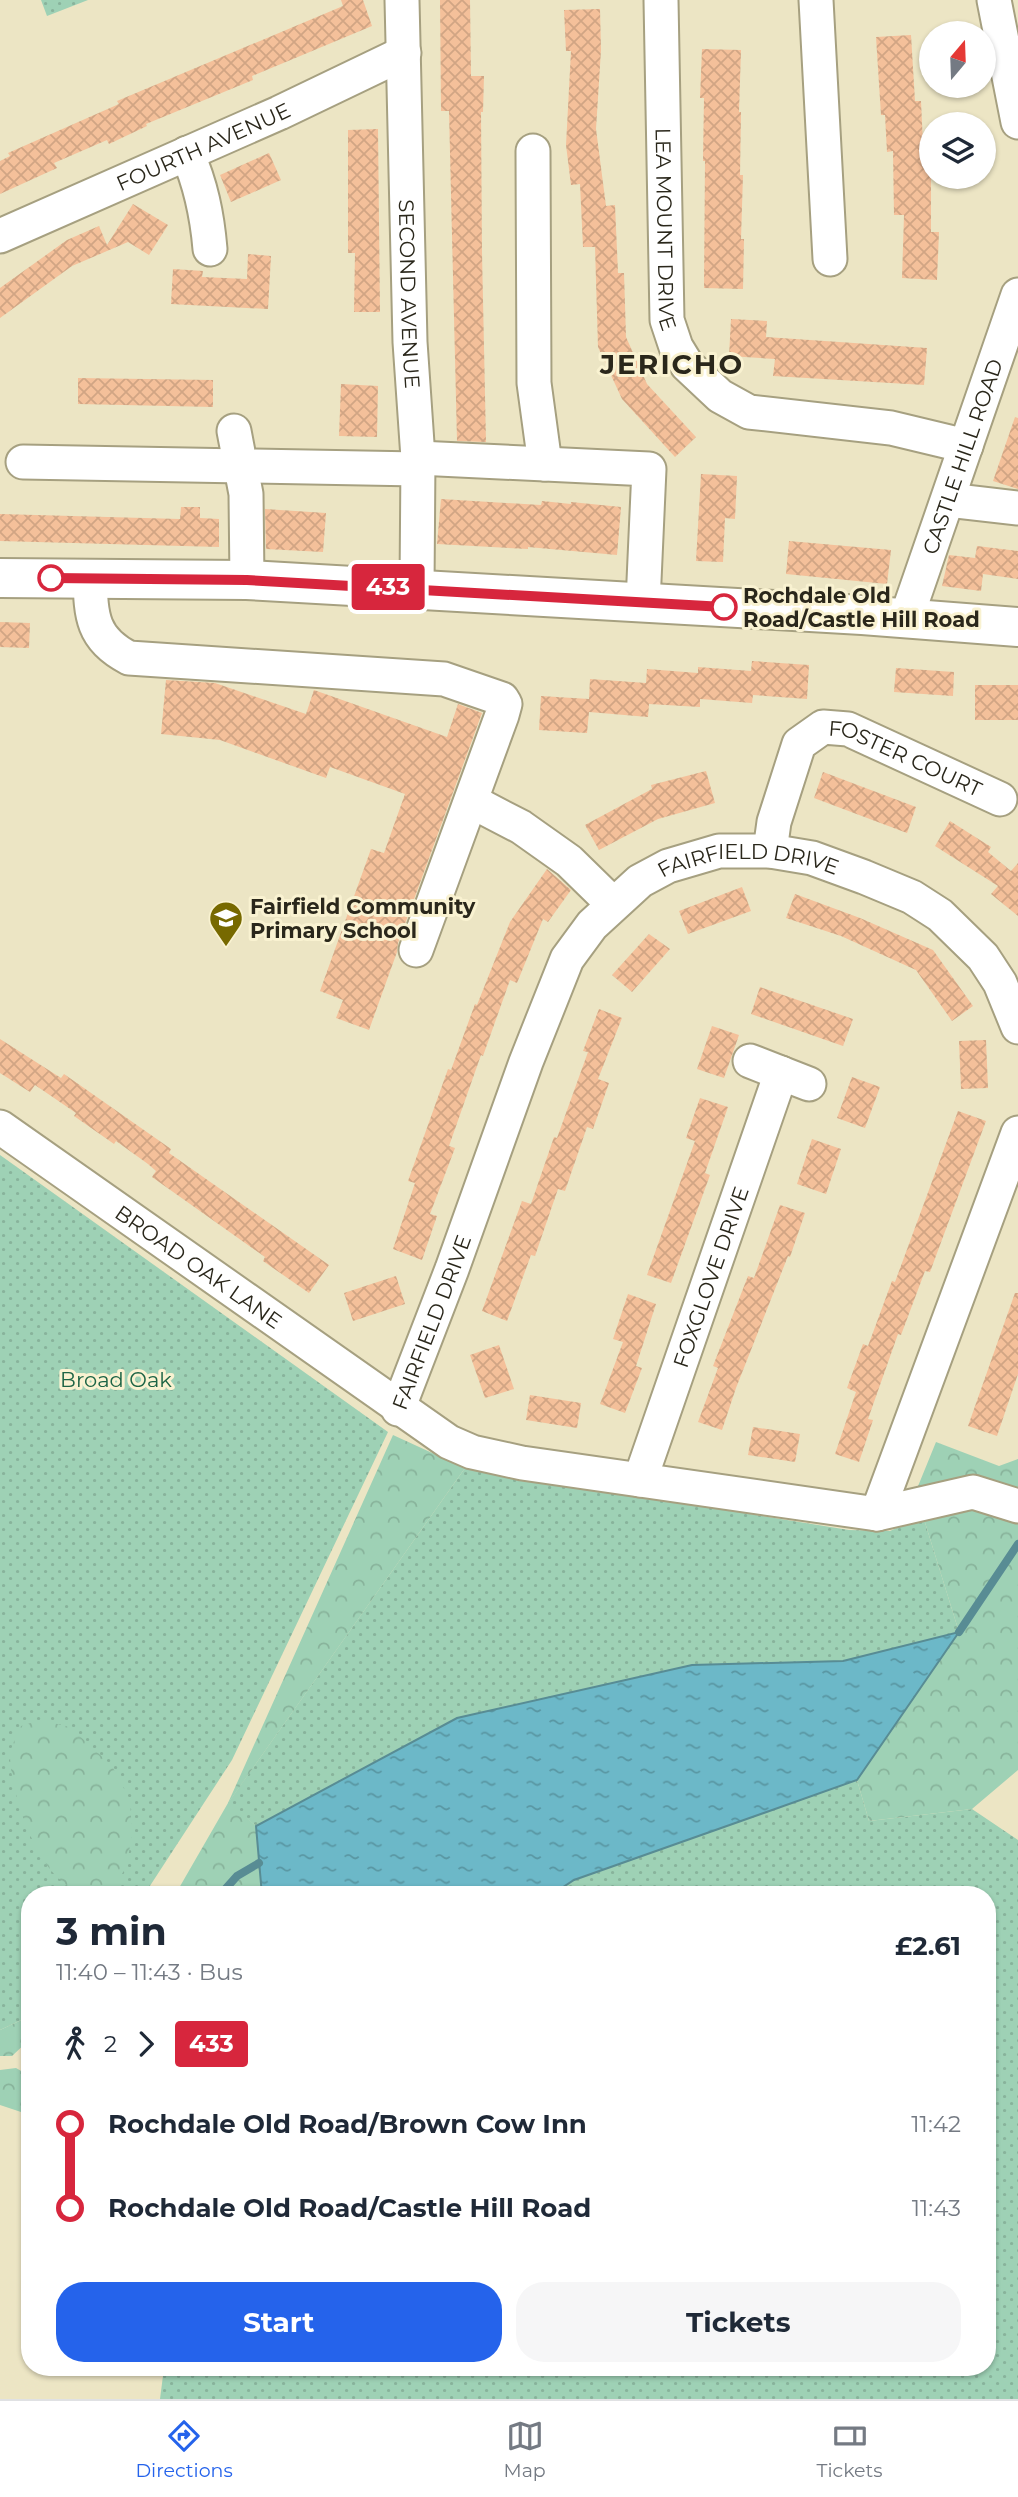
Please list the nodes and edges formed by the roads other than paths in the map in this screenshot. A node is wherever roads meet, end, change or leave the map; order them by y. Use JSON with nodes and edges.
{"nodes":[{"id":1,"x":402,"y":0,"type":"edge"},
{"id":2,"x":661,"y":0,"type":"edge"},
{"id":3,"x":816,"y":0,"type":"edge"},
{"id":4,"x":994,"y":0,"type":"edge"},
{"id":5,"x":404,"y":53,"type":"junction"},
{"id":6,"x":1018,"y":121,"type":"edge"},
{"id":7,"x":533,"y":151,"type":"dead end"},
{"id":8,"x":187,"y":153,"type":"junction"},
{"id":9,"x":0,"y":236,"type":"edge"},
{"id":10,"x":210,"y":249,"type":"dead end"},
{"id":11,"x":830,"y":259,"type":"dead end"},
{"id":12,"x":1018,"y":295,"type":"edge"},
{"id":13,"x":234,"y":431,"type":"dead end"},
{"id":14,"x":966,"y":446,"type":"junction"},
{"id":15,"x":23,"y":462,"type":"dead end"},
{"id":16,"x":240,"y":464,"type":"junction"},
{"id":17,"x":418,"y":464,"type":"junction"},
{"id":18,"x":545,"y":464,"type":"junction"},
{"id":19,"x":948,"y":500,"type":"junction"},
{"id":20,"x":1018,"y":508,"type":"edge"},
{"id":21,"x":0,"y":578,"type":"edge"},
{"id":22,"x":90,"y":578,"type":"junction"},
{"id":23,"x":247,"y":580,"type":"junction"},
{"id":24,"x":417,"y":588,"type":"junction"},
{"id":25,"x":643,"y":603,"type":"junction"},
{"id":26,"x":906,"y":619,"type":"junction"},
{"id":27,"x":1018,"y":627,"type":"edge"},
{"id":28,"x":1000,"y":800,"type":"dead end"},
{"id":29,"x":471,"y":801,"type":"junction"},
{"id":30,"x":770,"y":851,"type":"junction"},
{"id":31,"x":613,"y":904,"type":"junction"},
{"id":32,"x":416,"y":950,"type":"dead end"},
{"id":33,"x":1018,"y":1027,"type":"edge"},
{"id":34,"x":750,"y":1061,"type":"dead end"},
{"id":35,"x":0,"y":1127,"type":"edge"},
{"id":36,"x":1018,"y":1133,"type":"edge"},
{"id":37,"x":1007,"y":1202,"type":"edge"},
{"id":38,"x":398,"y":1409,"type":"junction"},
{"id":39,"x":640,"y":1480,"type":"junction"},
{"id":40,"x":1018,"y":1506,"type":"edge"},
{"id":41,"x":877,"y":1514,"type":"junction"}],
"edges":[{"from":1,"to":5,"type":"street","name":"SECOND AVENUE"},
{"from":2,"to":14,"type":"street","name":"LEA MOUNT DRIVE"},
{"from":3,"to":11,"type":"street"},
{"from":4,"to":6,"type":"street"},
{"from":5,"to":8,"type":"street","name":"FOURTH AVENUE"},
{"from":5,"to":17,"type":"street","name":"SECOND AVENUE"},
{"from":7,"to":18,"type":"street"},
{"from":8,"to":9,"type":"street","name":"FOURTH AVENUE"},
{"from":8,"to":10,"type":"street"},
{"from":12,"to":14,"type":"street","name":"CASTLE HILL ROAD"},
{"from":13,"to":16,"type":"street"},
{"from":14,"to":19,"type":"street","name":"CASTLE HILL ROAD"},
{"from":15,"to":16,"type":"street"},
{"from":16,"to":17,"type":"street"},
{"from":16,"to":23,"type":"street"},
{"from":17,"to":18,"type":"street"},
{"from":17,"to":24,"type":"street","name":"SECOND AVENUE"},
{"from":18,"to":25,"type":"street"},
{"from":19,"to":20,"type":"street"},
{"from":19,"to":26,"type":"street","name":"CASTLE HILL ROAD"},
{"from":21,"to":22,"type":"main road"},
{"from":22,"to":23,"type":"main road"},
{"from":22,"to":29,"type":"street"},
{"from":23,"to":24,"type":"main road"},
{"from":24,"to":25,"type":"main road"},
{"from":25,"to":26,"type":"main road"},
{"from":26,"to":27,"type":"main road"},
{"from":28,"to":30,"type":"street","name":"FOSTER COURT"},
{"from":29,"to":31,"type":"street"},
{"from":29,"to":32,"type":"street"},
{"from":30,"to":31,"type":"street","name":"FAIRFIELD DRIVE"},
{"from":30,"to":33,"type":"street","name":"FAIRFIELD DRIVE"},
{"from":31,"to":38,"type":"street","name":"FAIRFIELD DRIVE"},
{"from":34,"to":39,"type":"street","name":"FOXGLOVE DRIVE"},
{"from":35,"to":38,"type":"street","name":"BROAD OAK LANE"},
{"from":36,"to":37,"type":"street"},
{"from":37,"to":41,"type":"street"},
{"from":38,"to":39,"type":"street","name":"FAIRFIELD DRIVE"},
{"from":39,"to":41,"type":"street","name":"FAIRFIELD DRIVE"},
{"from":40,"to":41,"type":"street"}]}
